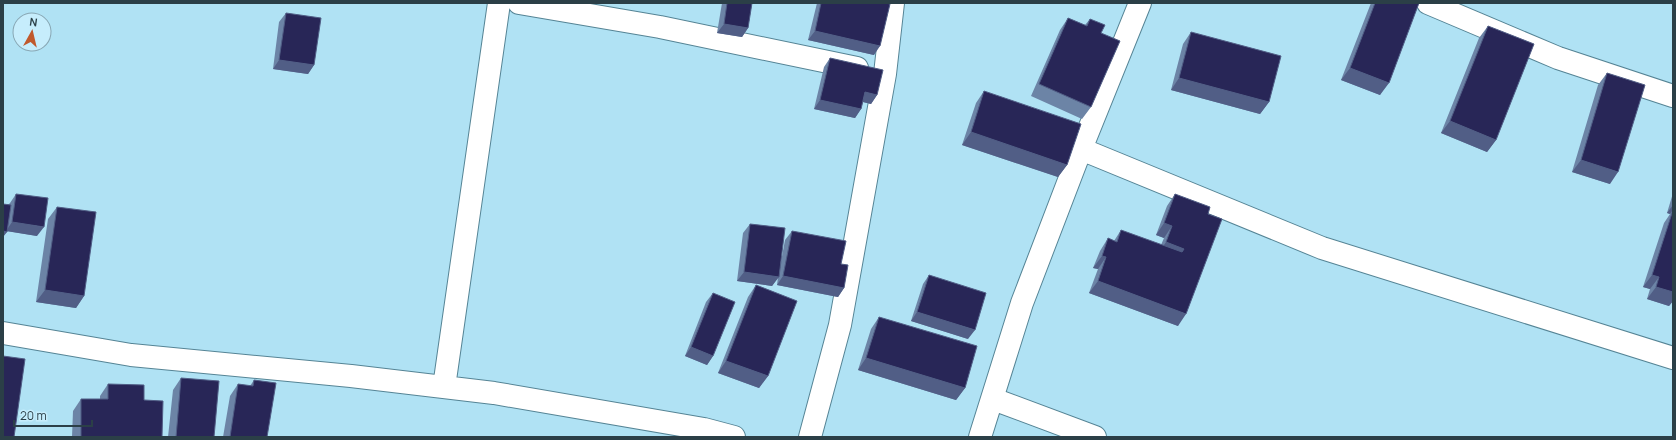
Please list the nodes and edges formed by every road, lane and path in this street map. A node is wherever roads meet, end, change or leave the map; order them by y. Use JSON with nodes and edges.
{"nodes":[{"id":1,"x":499,"y":3,"type":"edge"},
{"id":2,"x":519,"y":3,"type":"edge"},
{"id":3,"x":893,"y":3,"type":"edge"},
{"id":4,"x":1140,"y":3,"type":"edge"},
{"id":5,"x":1428,"y":3,"type":"edge"},
{"id":6,"x":885,"y":74,"type":"junction"},
{"id":7,"x":1673,"y":96,"type":"edge"},
{"id":8,"x":1081,"y":149,"type":"junction"},
{"id":9,"x":3,"y":333,"type":"edge"},
{"id":10,"x":1673,"y":358,"type":"edge"},
{"id":11,"x":444,"y":387,"type":"junction"},
{"id":12,"x":993,"y":399,"type":"junction"},
{"id":13,"x":734,"y":437,"type":"edge"},
{"id":14,"x":810,"y":437,"type":"edge"},
{"id":15,"x":980,"y":437,"type":"edge"},
{"id":16,"x":1095,"y":437,"type":"edge"}],
"edges":[{"from":1,"to":11,"type":"street"},
{"from":2,"to":6,"type":"street"},
{"from":3,"to":6,"type":"street"},
{"from":4,"to":8,"type":"street"},
{"from":5,"to":7,"type":"street"},
{"from":6,"to":14,"type":"street"},
{"from":8,"to":10,"type":"street"},
{"from":8,"to":12,"type":"street"},
{"from":9,"to":11,"type":"street"},
{"from":11,"to":13,"type":"street"},
{"from":12,"to":15,"type":"street"},
{"from":12,"to":16,"type":"street"}]}
